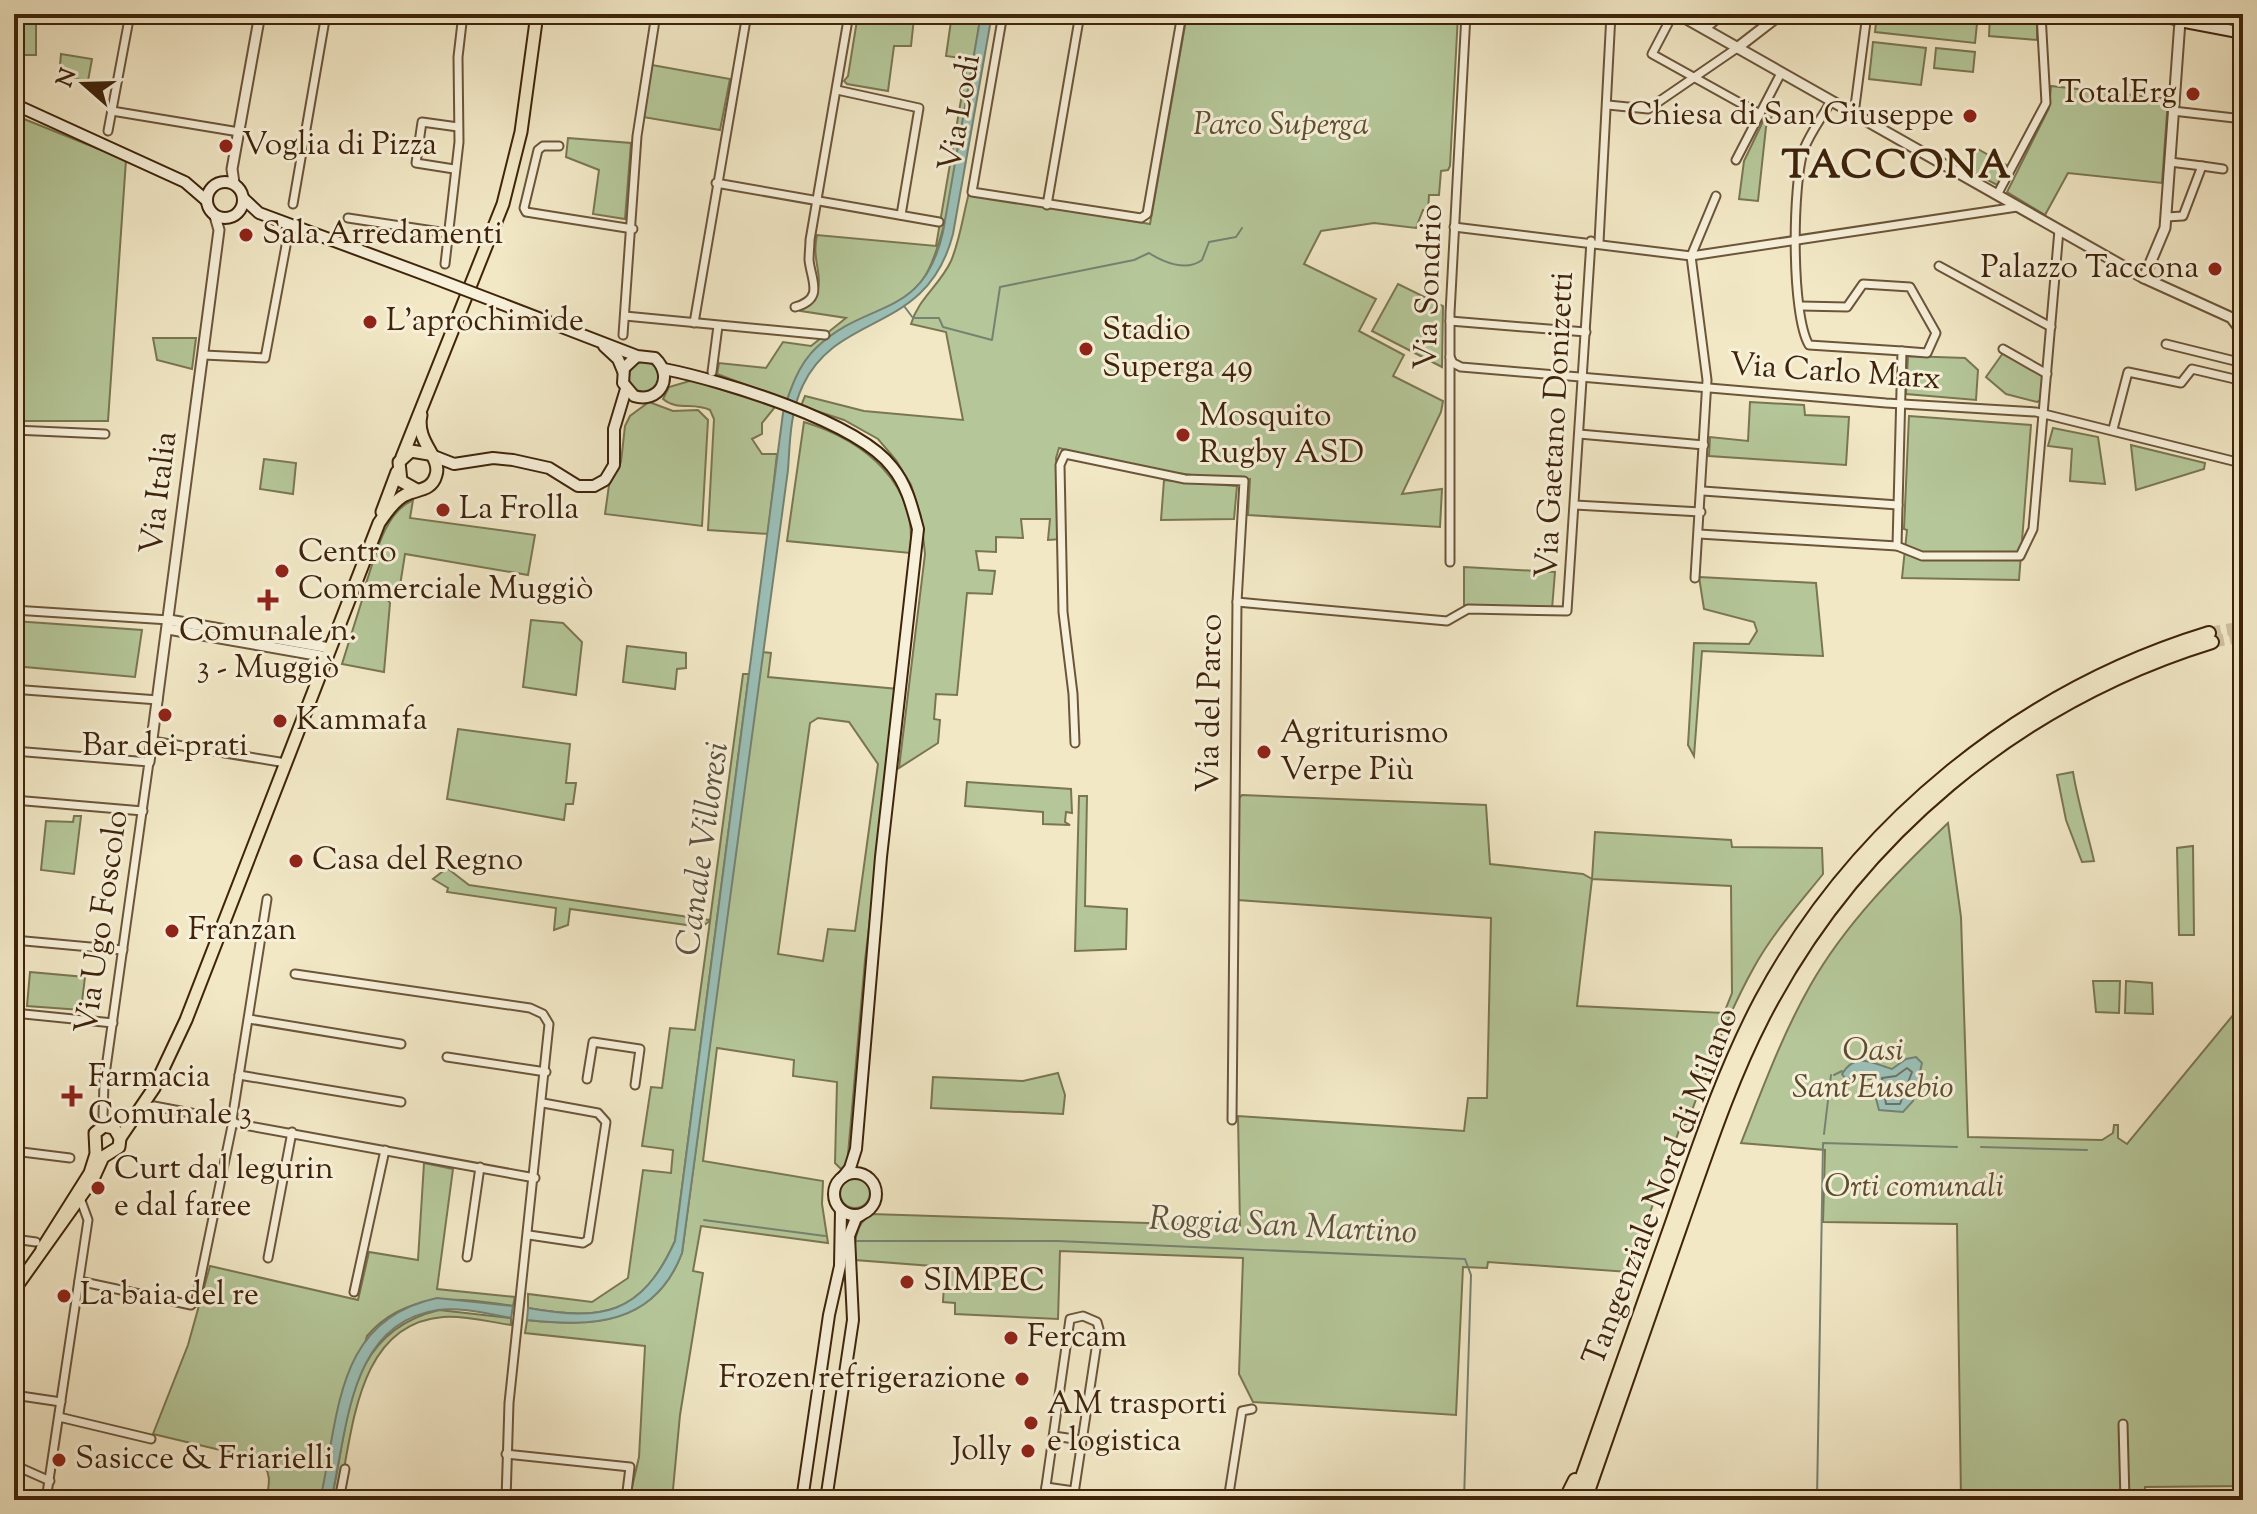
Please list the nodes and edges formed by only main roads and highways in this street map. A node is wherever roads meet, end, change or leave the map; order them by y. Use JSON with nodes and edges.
{"nodes":[{"id":1,"x":537,"y":14,"type":"edge"},
{"id":2,"x":2180,"y":18,"type":"edge"},
{"id":3,"x":2243,"y":33,"type":"edge"},
{"id":4,"x":14,"y":104,"type":"edge"},
{"id":5,"x":185,"y":182,"type":"junction"},
{"id":6,"x":223,"y":183,"type":"junction"},
{"id":7,"x":244,"y":199,"type":"junction"},
{"id":8,"x":207,"y":201,"type":"junction"},
{"id":9,"x":259,"y":213,"type":"junction"},
{"id":10,"x":227,"y":216,"type":"junction"},
{"id":11,"x":588,"y":337,"type":"junction"},
{"id":12,"x":637,"y":356,"type":"junction"},
{"id":13,"x":664,"y":369,"type":"junction"},
{"id":14,"x":623,"y":371,"type":"junction"},
{"id":15,"x":708,"y":375,"type":"junction"},
{"id":16,"x":663,"y":385,"type":"junction"},
{"id":17,"x":626,"y":389,"type":"junction"},
{"id":18,"x":640,"y":398,"type":"junction"},
{"id":19,"x":620,"y":412,"type":"junction"},
{"id":20,"x":421,"y":415,"type":"junction"},
{"id":21,"x":430,"y":455,"type":"junction"},
{"id":22,"x":402,"y":457,"type":"junction"},
{"id":23,"x":458,"y":464,"type":"junction"},
{"id":24,"x":397,"y":472,"type":"junction"},
{"id":25,"x":435,"y":480,"type":"junction"},
{"id":26,"x":418,"y":490,"type":"junction"},
{"id":27,"x":376,"y":531,"type":"junction"},
{"id":28,"x":163,"y":1068,"type":"junction"},
{"id":29,"x":110,"y":1131,"type":"junction"},
{"id":30,"x":95,"y":1148,"type":"junction"},
{"id":31,"x":856,"y":1149,"type":"junction"},
{"id":32,"x":107,"y":1154,"type":"junction"},
{"id":33,"x":843,"y":1177,"type":"junction"},
{"id":34,"x":867,"y":1177,"type":"junction"},
{"id":35,"x":841,"y":1210,"type":"junction"},
{"id":36,"x":861,"y":1215,"type":"junction"},
{"id":37,"x":846,"y":1236,"type":"junction"},
{"id":38,"x":39,"y":1245,"type":"junction"},
{"id":39,"x":14,"y":1290,"type":"edge"},
{"id":40,"x":1639,"y":1317,"type":"junction"},
{"id":41,"x":802,"y":1500,"type":"edge"},
{"id":42,"x":826,"y":1500,"type":"edge"},
{"id":43,"x":1565,"y":1500,"type":"edge"},
{"id":44,"x":1574,"y":1500,"type":"edge"},
{"id":45,"x":1585,"y":1500,"type":"edge"}],
"edges":[{"from":1,"to":20,"type":"main road"},
{"from":2,"to":3,"type":"main road"},
{"from":4,"to":5,"type":"main road"},
{"from":5,"to":6,"type":"main road"},
{"from":5,"to":8,"type":"main road"},
{"from":6,"to":7,"type":"main road"},
{"from":6,"to":8,"type":"main road"},
{"from":7,"to":9,"type":"main road"},
{"from":7,"to":10,"type":"main road","name":"Via Italia"},
{"from":8,"to":10,"type":"main road"},
{"from":9,"to":10,"type":"main road"},
{"from":9,"to":11,"type":"main road","bridge":true},
{"from":11,"to":12,"type":"main road"},
{"from":11,"to":14,"type":"main road"},
{"from":12,"to":13,"type":"main road"},
{"from":12,"to":14,"type":"main road"},
{"from":13,"to":15,"type":"main road"},
{"from":13,"to":16,"type":"main road"},
{"from":14,"to":17,"type":"main road"},
{"from":15,"to":16,"type":"main road"},
{"from":15,"to":31,"type":"main road"},
{"from":16,"to":18,"type":"main road"},
{"from":17,"to":18,"type":"main road"},
{"from":17,"to":19,"type":"main road"},
{"from":18,"to":19,"type":"main road"},
{"from":19,"to":23,"type":"main road"},
{"from":20,"to":21,"type":"main road"},
{"from":20,"to":22,"type":"main road"},
{"from":21,"to":22,"type":"main road"},
{"from":21,"to":23,"type":"main road"},
{"from":21,"to":25,"type":"main road"},
{"from":22,"to":24,"type":"main road"},
{"from":23,"to":25,"type":"main road"},
{"from":24,"to":26,"type":"main road"},
{"from":24,"to":27,"type":"main road"},
{"from":25,"to":26,"type":"main road"},
{"from":26,"to":27,"type":"main road"},
{"from":27,"to":28,"type":"main road"},
{"from":28,"to":29,"type":"main road"},
{"from":28,"to":29,"type":"main road"},
{"from":29,"to":30,"type":"main road"},
{"from":29,"to":32,"type":"main road"},
{"from":30,"to":32,"type":"main road"},
{"from":30,"to":38,"type":"main road"},
{"from":31,"to":33,"type":"main road"},
{"from":31,"to":34,"type":"main road"},
{"from":32,"to":38,"type":"main road"},
{"from":33,"to":34,"type":"main road"},
{"from":33,"to":35,"type":"main road"},
{"from":34,"to":36,"type":"main road"},
{"from":35,"to":36,"type":"main road"},
{"from":35,"to":37,"type":"main road"},
{"from":36,"to":37,"type":"main road"},
{"from":37,"to":41,"type":"main road"},
{"from":37,"to":42,"type":"main road"},
{"from":38,"to":39,"type":"main road"},
{"from":40,"to":43,"type":"highway"},
{"from":40,"to":44,"type":"highway","name":"Tangenziale Nord di Milano"},
{"from":40,"to":45,"type":"highway","name":"Tangenziale Nord di Milano"}]}
